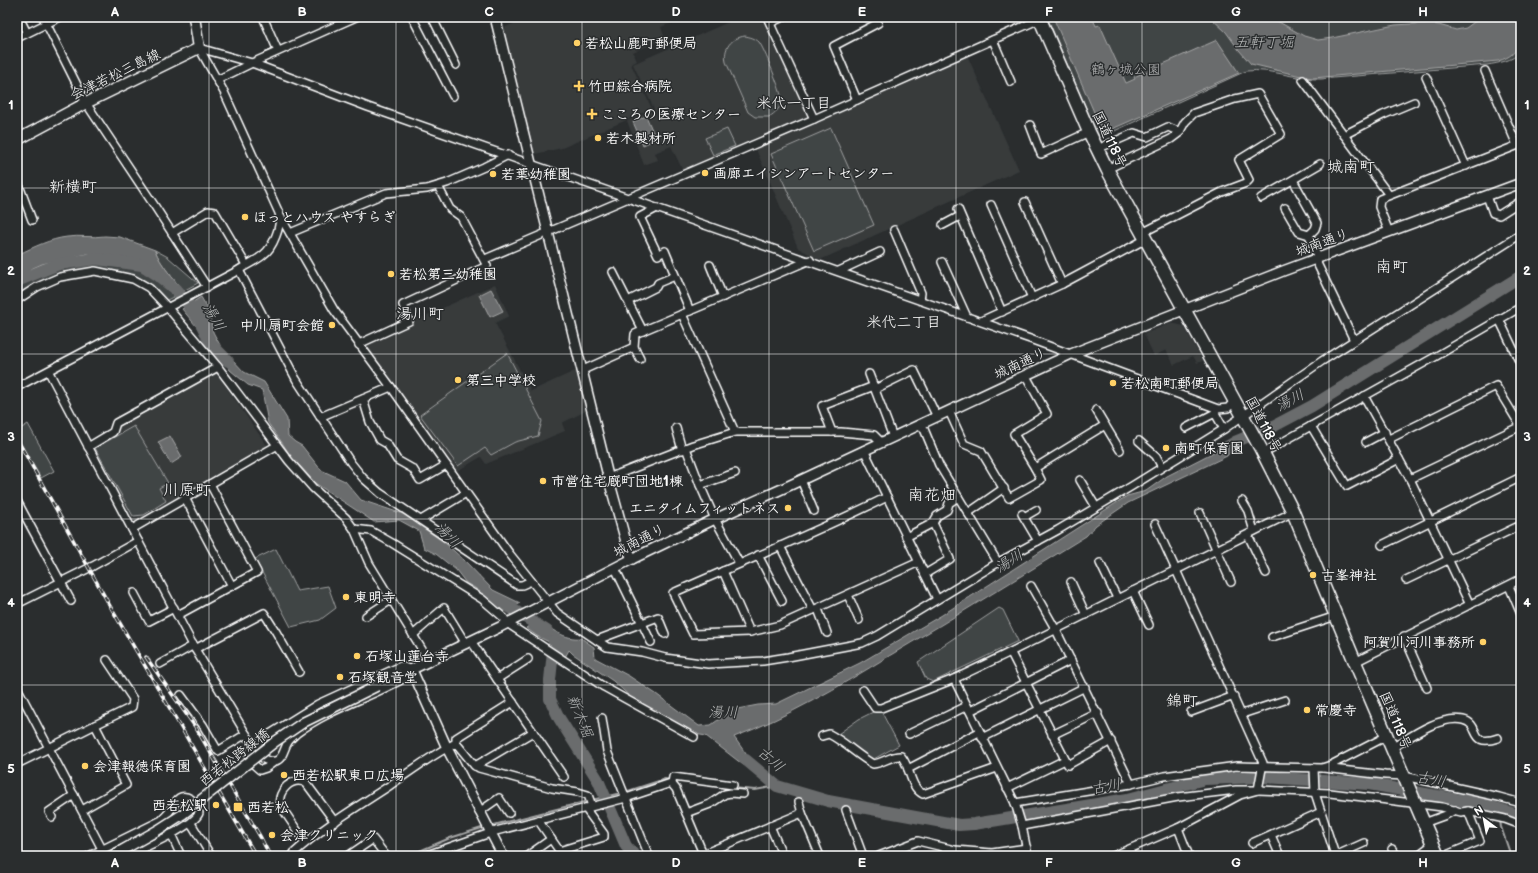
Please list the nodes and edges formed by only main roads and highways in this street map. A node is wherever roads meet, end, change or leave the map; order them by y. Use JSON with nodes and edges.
{"nodes":[{"id":1,"x":194,"y":17,"type":"edge"},
{"id":2,"x":495,"y":17,"type":"edge"},
{"id":3,"x":1040,"y":18,"type":"edge"},
{"id":4,"x":17,"y":140,"type":"edge"},
{"id":5,"x":1521,"y":184,"type":"edge"},
{"id":6,"x":1185,"y":309,"type":"junction"},
{"id":7,"x":632,"y":559,"type":"junction"},
{"id":8,"x":412,"y":670,"type":"junction"},
{"id":9,"x":112,"y":856,"type":"edge"},
{"id":10,"x":503,"y":856,"type":"edge"},
{"id":11,"x":1438,"y":856,"type":"edge"}],
"edges":[{"from":1,"to":4,"type":"main road","name":"会津若松三島線"},
{"from":2,"to":7,"type":"main road"},
{"from":3,"to":6,"type":"highway","name":"国道118号"},
{"from":5,"to":6,"type":"main road","name":"城南通り"},
{"from":6,"to":7,"type":"main road","name":"城南通り"},
{"from":6,"to":11,"type":"highway","name":"国道118号"},
{"from":7,"to":8,"type":"main road","name":"城南通り"},
{"from":8,"to":9,"type":"main road","name":"西若松跨線橋","bridge":true},
{"from":8,"to":10,"type":"main road"}]}
